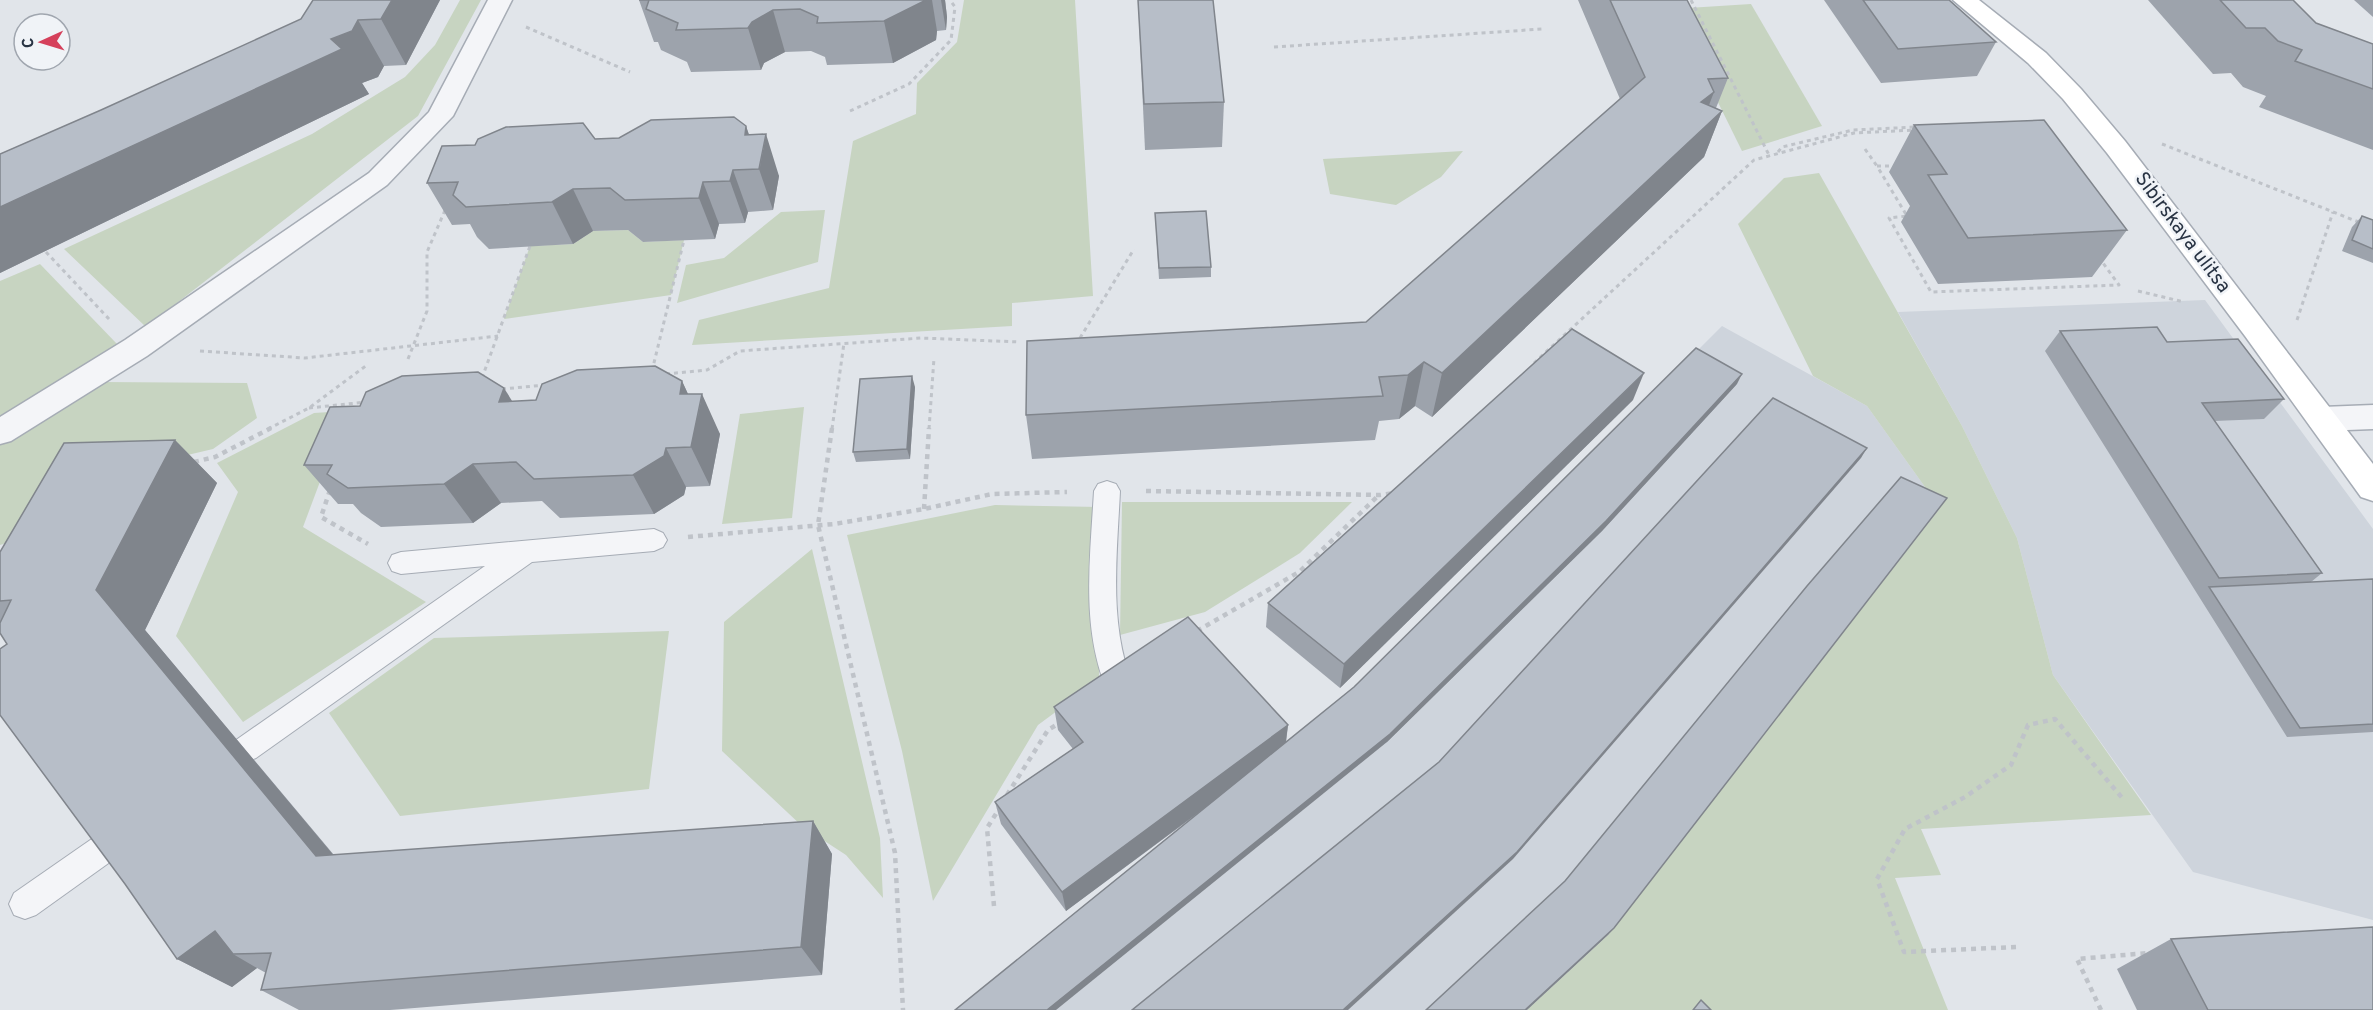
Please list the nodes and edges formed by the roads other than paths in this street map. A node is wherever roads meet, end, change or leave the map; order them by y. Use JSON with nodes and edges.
{"nodes":[{"id":1,"x":1965,"y":0,"type":"edge"},
{"id":2,"x":498,"y":5,"type":"edge"},
{"id":3,"x":2373,"y":417,"type":"edge"},
{"id":4,"x":2322,"y":419,"type":"junction"},
{"id":5,"x":0,"y":432,"type":"edge"},
{"id":6,"x":2373,"y":488,"type":"edge"},
{"id":7,"x":1107,"y":491,"type":"road end"},
{"id":8,"x":654,"y":540,"type":"road end"},
{"id":9,"x":526,"y":552,"type":"junction"},
{"id":10,"x":401,"y":563,"type":"road end"},
{"id":11,"x":1120,"y":688,"type":"edge"},
{"id":12,"x":246,"y":749,"type":"dead end"},
{"id":13,"x":120,"y":837,"type":"edge"},
{"id":14,"x":25,"y":904,"type":"dead end"}],
"edges":[{"from":1,"to":4,"type":"main road","name":"Sibirskaya ulitsa"},
{"from":2,"to":5,"type":"street"},
{"from":3,"to":4,"type":"street"},
{"from":4,"to":6,"type":"main road","name":"Sibirskaya ulitsa"},
{"from":7,"to":11,"type":"lane"},
{"from":8,"to":9,"type":"lane"},
{"from":9,"to":10,"type":"lane"},
{"from":9,"to":12,"type":"lane"},
{"from":13,"to":14,"type":"lane"}]}
